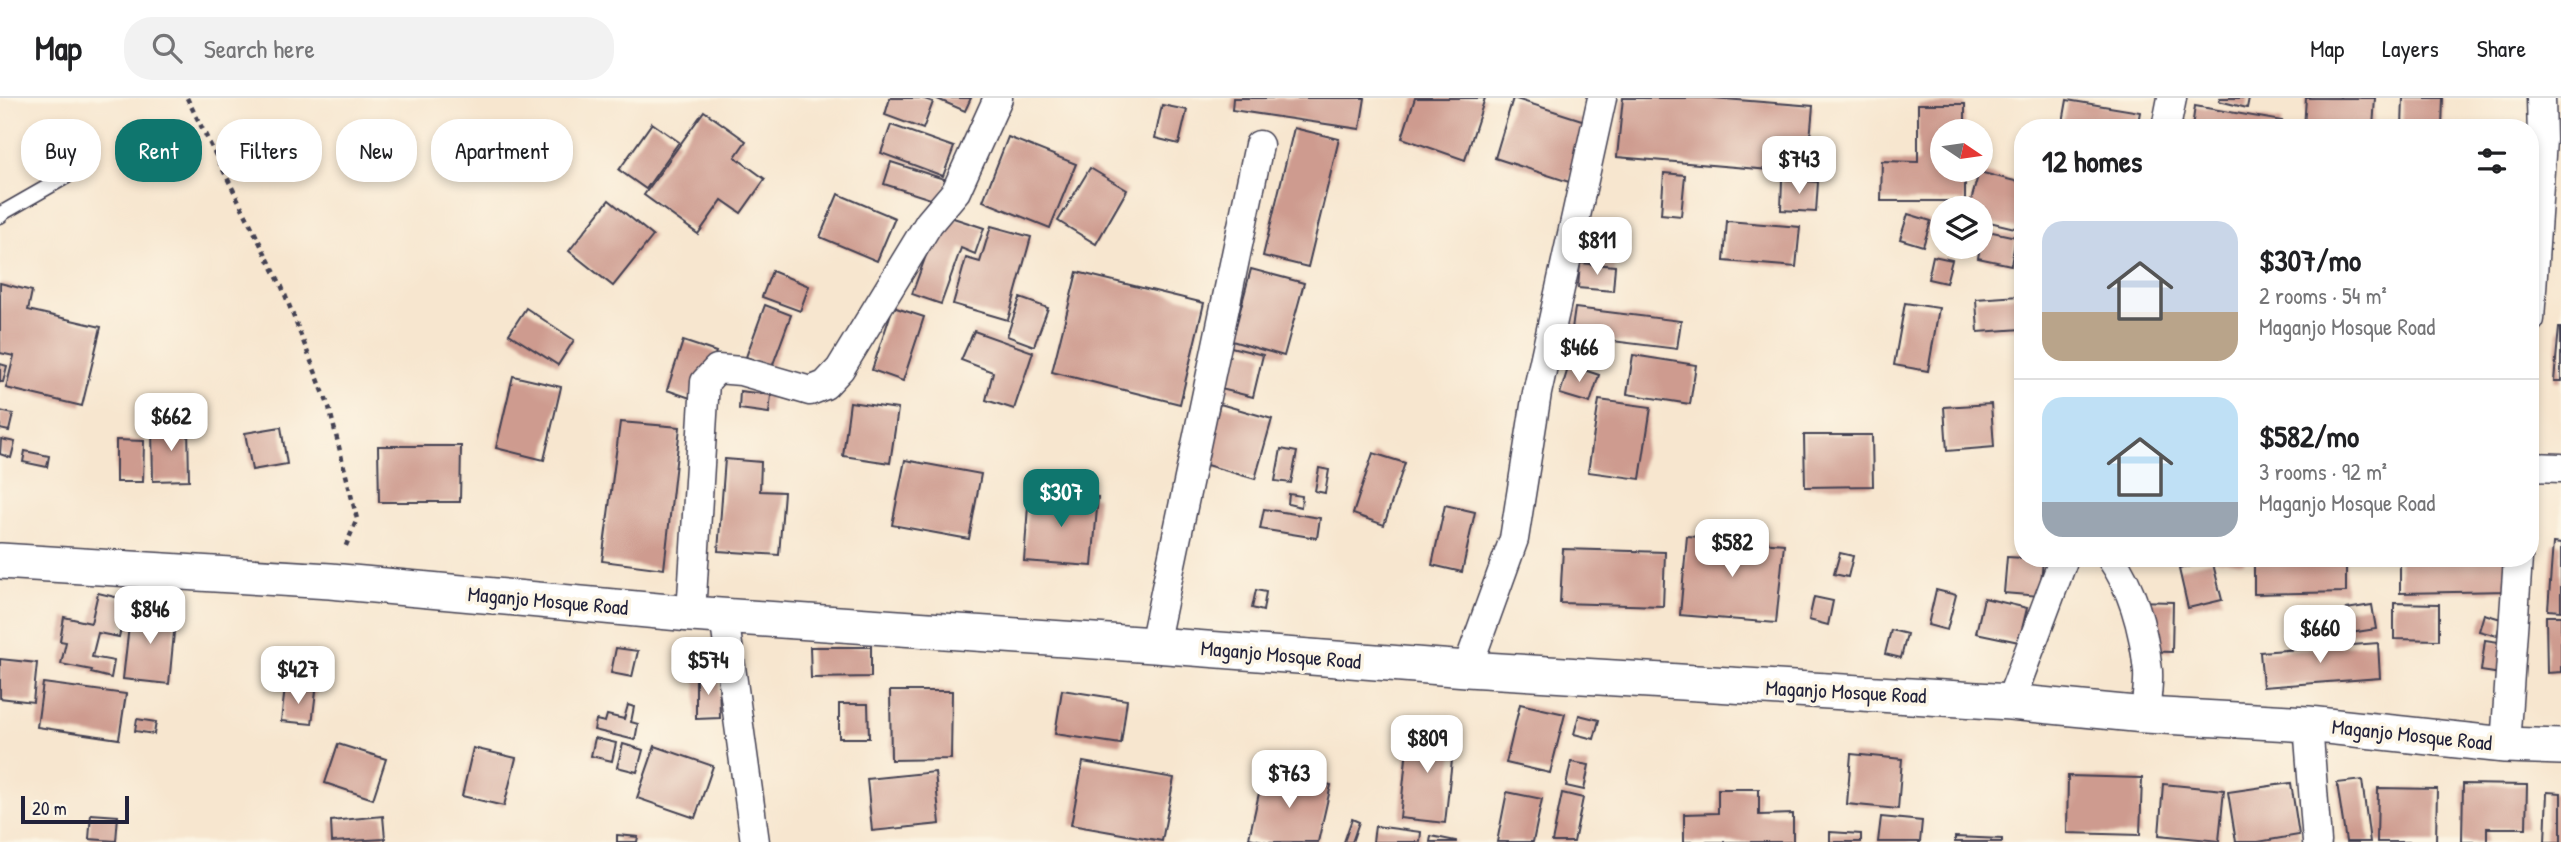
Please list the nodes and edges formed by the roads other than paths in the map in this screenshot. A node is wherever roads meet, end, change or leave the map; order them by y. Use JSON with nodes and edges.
{"nodes":[{"id":1,"x":998,"y":98,"type":"edge"},
{"id":2,"x":1602,"y":98,"type":"edge"},
{"id":3,"x":2172,"y":98,"type":"edge"},
{"id":4,"x":2541,"y":98,"type":"edge"},
{"id":5,"x":2168,"y":119,"type":"edge"},
{"id":6,"x":2552,"y":141,"type":"edge"},
{"id":7,"x":1259,"y":145,"type":"dead end"},
{"id":8,"x":56,"y":182,"type":"edge"},
{"id":9,"x":0,"y":216,"type":"edge"},
{"id":10,"x":2539,"y":246,"type":"edge"},
{"id":11,"x":2539,"y":467,"type":"edge"},
{"id":12,"x":2561,"y":468,"type":"edge"},
{"id":13,"x":0,"y":561,"type":"edge"},
{"id":14,"x":2061,"y":567,"type":"edge"},
{"id":15,"x":2118,"y":567,"type":"edge"},
{"id":16,"x":2517,"y":567,"type":"edge"},
{"id":17,"x":708,"y":615,"type":"junction"},
{"id":18,"x":1154,"y":645,"type":"junction"},
{"id":19,"x":1467,"y":669,"type":"junction"},
{"id":20,"x":2010,"y":702,"type":"junction"},
{"id":21,"x":2145,"y":715,"type":"junction"},
{"id":22,"x":2308,"y":724,"type":"junction"},
{"id":23,"x":2505,"y":745,"type":"junction"},
{"id":24,"x":2561,"y":747,"type":"edge"},
{"id":25,"x":755,"y":842,"type":"edge"},
{"id":26,"x":2317,"y":842,"type":"edge"}],
"edges":[{"from":1,"to":17,"type":"street"},
{"from":2,"to":19,"type":"street"},
{"from":3,"to":5,"type":"street"},
{"from":4,"to":6,"type":"street"},
{"from":6,"to":10,"type":"street"},
{"from":7,"to":18,"type":"street"},
{"from":8,"to":9,"type":"lane"},
{"from":11,"to":12,"type":"street"},
{"from":13,"to":17,"type":"street","name":"Maganjo Mosque Road"},
{"from":14,"to":20,"type":"street"},
{"from":15,"to":21,"type":"street"},
{"from":16,"to":23,"type":"street"},
{"from":17,"to":18,"type":"street","name":"Maganjo Mosque Road"},
{"from":17,"to":25,"type":"street"},
{"from":18,"to":19,"type":"street","name":"Maganjo Mosque Road"},
{"from":19,"to":20,"type":"street","name":"Maganjo Mosque Road"},
{"from":20,"to":21,"type":"street","name":"Maganjo Mosque Road"},
{"from":21,"to":22,"type":"street","name":"Maganjo Mosque Road"},
{"from":22,"to":23,"type":"street","name":"Maganjo Mosque Road"},
{"from":22,"to":26,"type":"street"},
{"from":23,"to":24,"type":"street","name":"Maganjo Mosque Road"}]}
